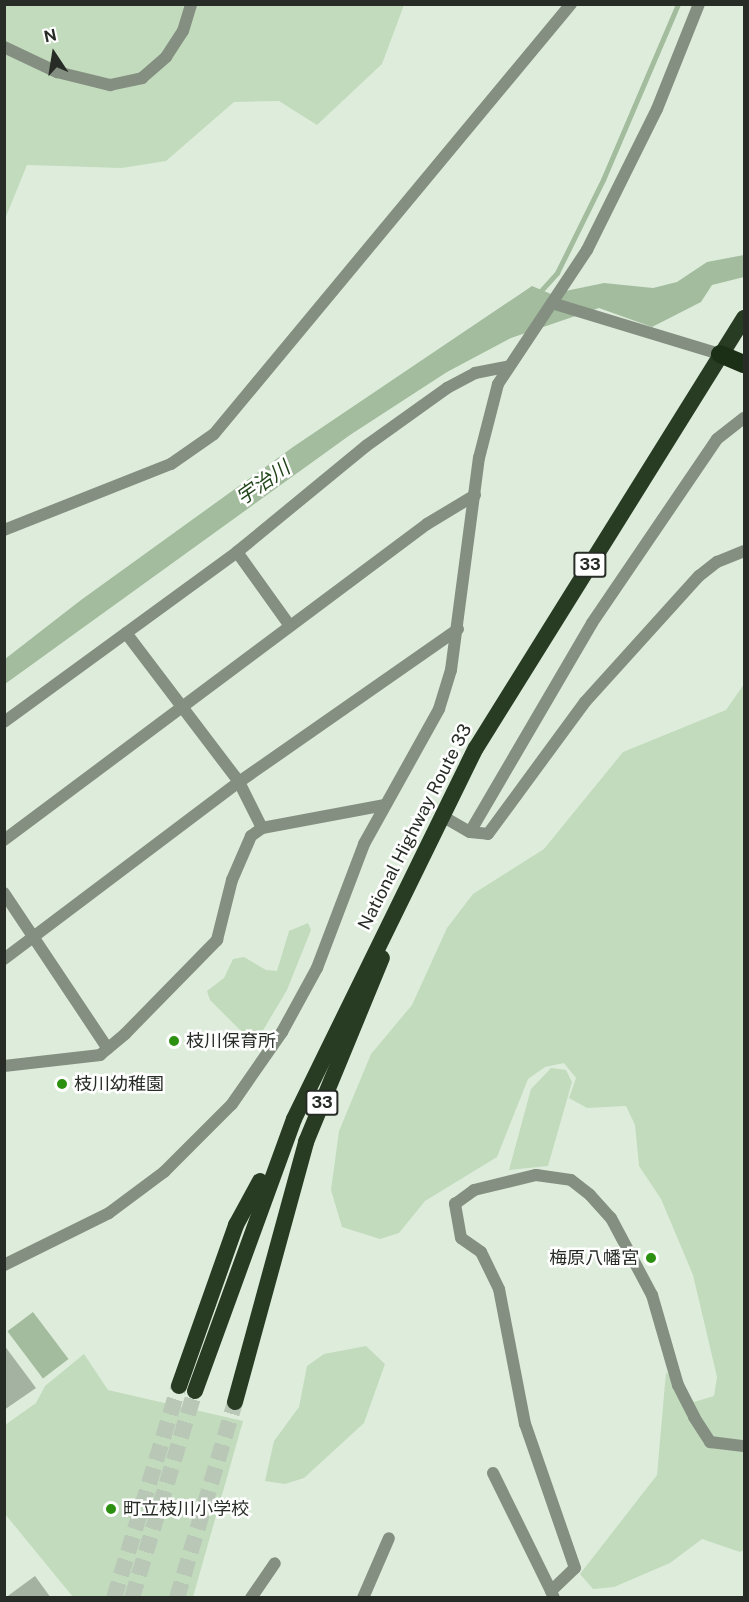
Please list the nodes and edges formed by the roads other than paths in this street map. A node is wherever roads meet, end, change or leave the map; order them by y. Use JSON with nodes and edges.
{"nodes":[{"id":1,"x":191,"y":4,"type":"edge"},
{"id":2,"x":571,"y":4,"type":"edge"},
{"id":3,"x":696,"y":5,"type":"edge"},
{"id":4,"x":4,"y":47,"type":"edge"},
{"id":5,"x":555,"y":304,"type":"junction"},
{"id":6,"x":744,"y":318,"type":"edge"},
{"id":7,"x":720,"y":354,"type":"junction"},
{"id":8,"x":744,"y":364,"type":"edge"},
{"id":9,"x":507,"y":367,"type":"junction"},
{"id":10,"x":744,"y":418,"type":"edge"},
{"id":11,"x":475,"y":495,"type":"junction"},
{"id":12,"x":4,"y":530,"type":"edge"},
{"id":13,"x":744,"y":551,"type":"edge"},
{"id":14,"x":237,"y":552,"type":"junction"},
{"id":15,"x":290,"y":626,"type":"junction"},
{"id":16,"x":458,"y":629,"type":"junction"},
{"id":17,"x":126,"y":633,"type":"junction"},
{"id":18,"x":183,"y":707,"type":"junction"},
{"id":19,"x":4,"y":722,"type":"edge"},
{"id":20,"x":239,"y":782,"type":"junction"},
{"id":21,"x":385,"y":806,"type":"junction"},
{"id":22,"x":442,"y":816,"type":"junction"},
{"id":23,"x":262,"y":828,"type":"junction"},
{"id":24,"x":470,"y":832,"type":"junction"},
{"id":25,"x":4,"y":840,"type":"edge"},
{"id":26,"x":4,"y":893,"type":"edge"},
{"id":27,"x":34,"y":938,"type":"junction"},
{"id":28,"x":4,"y":959,"type":"edge"},
{"id":29,"x":108,"y":1049,"type":"junction"},
{"id":30,"x":4,"y":1066,"type":"edge"},
{"id":31,"x":294,"y":1119,"type":"junction"},
{"id":32,"x":4,"y":1265,"type":"edge"},
{"id":33,"x":179,"y":1386,"type":"tunnel mouth"},
{"id":34,"x":195,"y":1391,"type":"tunnel mouth"},
{"id":35,"x":235,"y":1402,"type":"tunnel mouth"},
{"id":36,"x":744,"y":1446,"type":"edge"},
{"id":37,"x":493,"y":1473,"type":"dead end"},
{"id":38,"x":389,"y":1538,"type":"dead end"},
{"id":39,"x":275,"y":1563,"type":"dead end"},
{"id":40,"x":553,"y":1594,"type":"edge"},
{"id":41,"x":251,"y":1598,"type":"edge"},
{"id":42,"x":363,"y":1598,"type":"edge"}],
"edges":[{"from":1,"to":4,"type":"street"},
{"from":2,"to":12,"type":"street"},
{"from":3,"to":5,"type":"street"},
{"from":5,"to":7,"type":"street"},
{"from":5,"to":9,"type":"street"},
{"from":6,"to":7,"type":"highway","name":"National Highway Route 33","number":"33"},
{"from":7,"to":8,"type":"highway"},
{"from":7,"to":22,"type":"highway","name":"National Highway Route 33","number":"33"},
{"from":9,"to":11,"type":"street"},
{"from":9,"to":14,"type":"street"},
{"from":10,"to":24,"type":"street"},
{"from":11,"to":15,"type":"street"},
{"from":11,"to":16,"type":"street"},
{"from":13,"to":24,"type":"street"},
{"from":14,"to":15,"type":"street"},
{"from":14,"to":17,"type":"street"},
{"from":15,"to":18,"type":"street"},
{"from":16,"to":20,"type":"street"},
{"from":16,"to":21,"type":"street"},
{"from":17,"to":18,"type":"street"},
{"from":17,"to":19,"type":"street"},
{"from":18,"to":20,"type":"street"},
{"from":18,"to":25,"type":"street"},
{"from":20,"to":23,"type":"street"},
{"from":20,"to":27,"type":"street"},
{"from":21,"to":23,"type":"street"},
{"from":21,"to":32,"type":"street"},
{"from":22,"to":24,"type":"street"},
{"from":22,"to":31,"type":"highway","name":"National Highway Route 33","number":"33"},
{"from":22,"to":35,"type":"highway","number":"33"},
{"from":23,"to":29,"type":"street"},
{"from":26,"to":27,"type":"street"},
{"from":27,"to":28,"type":"street"},
{"from":27,"to":29,"type":"street"},
{"from":29,"to":30,"type":"street"},
{"from":31,"to":33,"type":"highway","number":"33"},
{"from":31,"to":34,"type":"highway","name":"National Highway Route 33","number":"33"},
{"from":36,"to":40,"type":"street"},
{"from":37,"to":40,"type":"street"},
{"from":38,"to":42,"type":"street"},
{"from":39,"to":41,"type":"street"}]}
